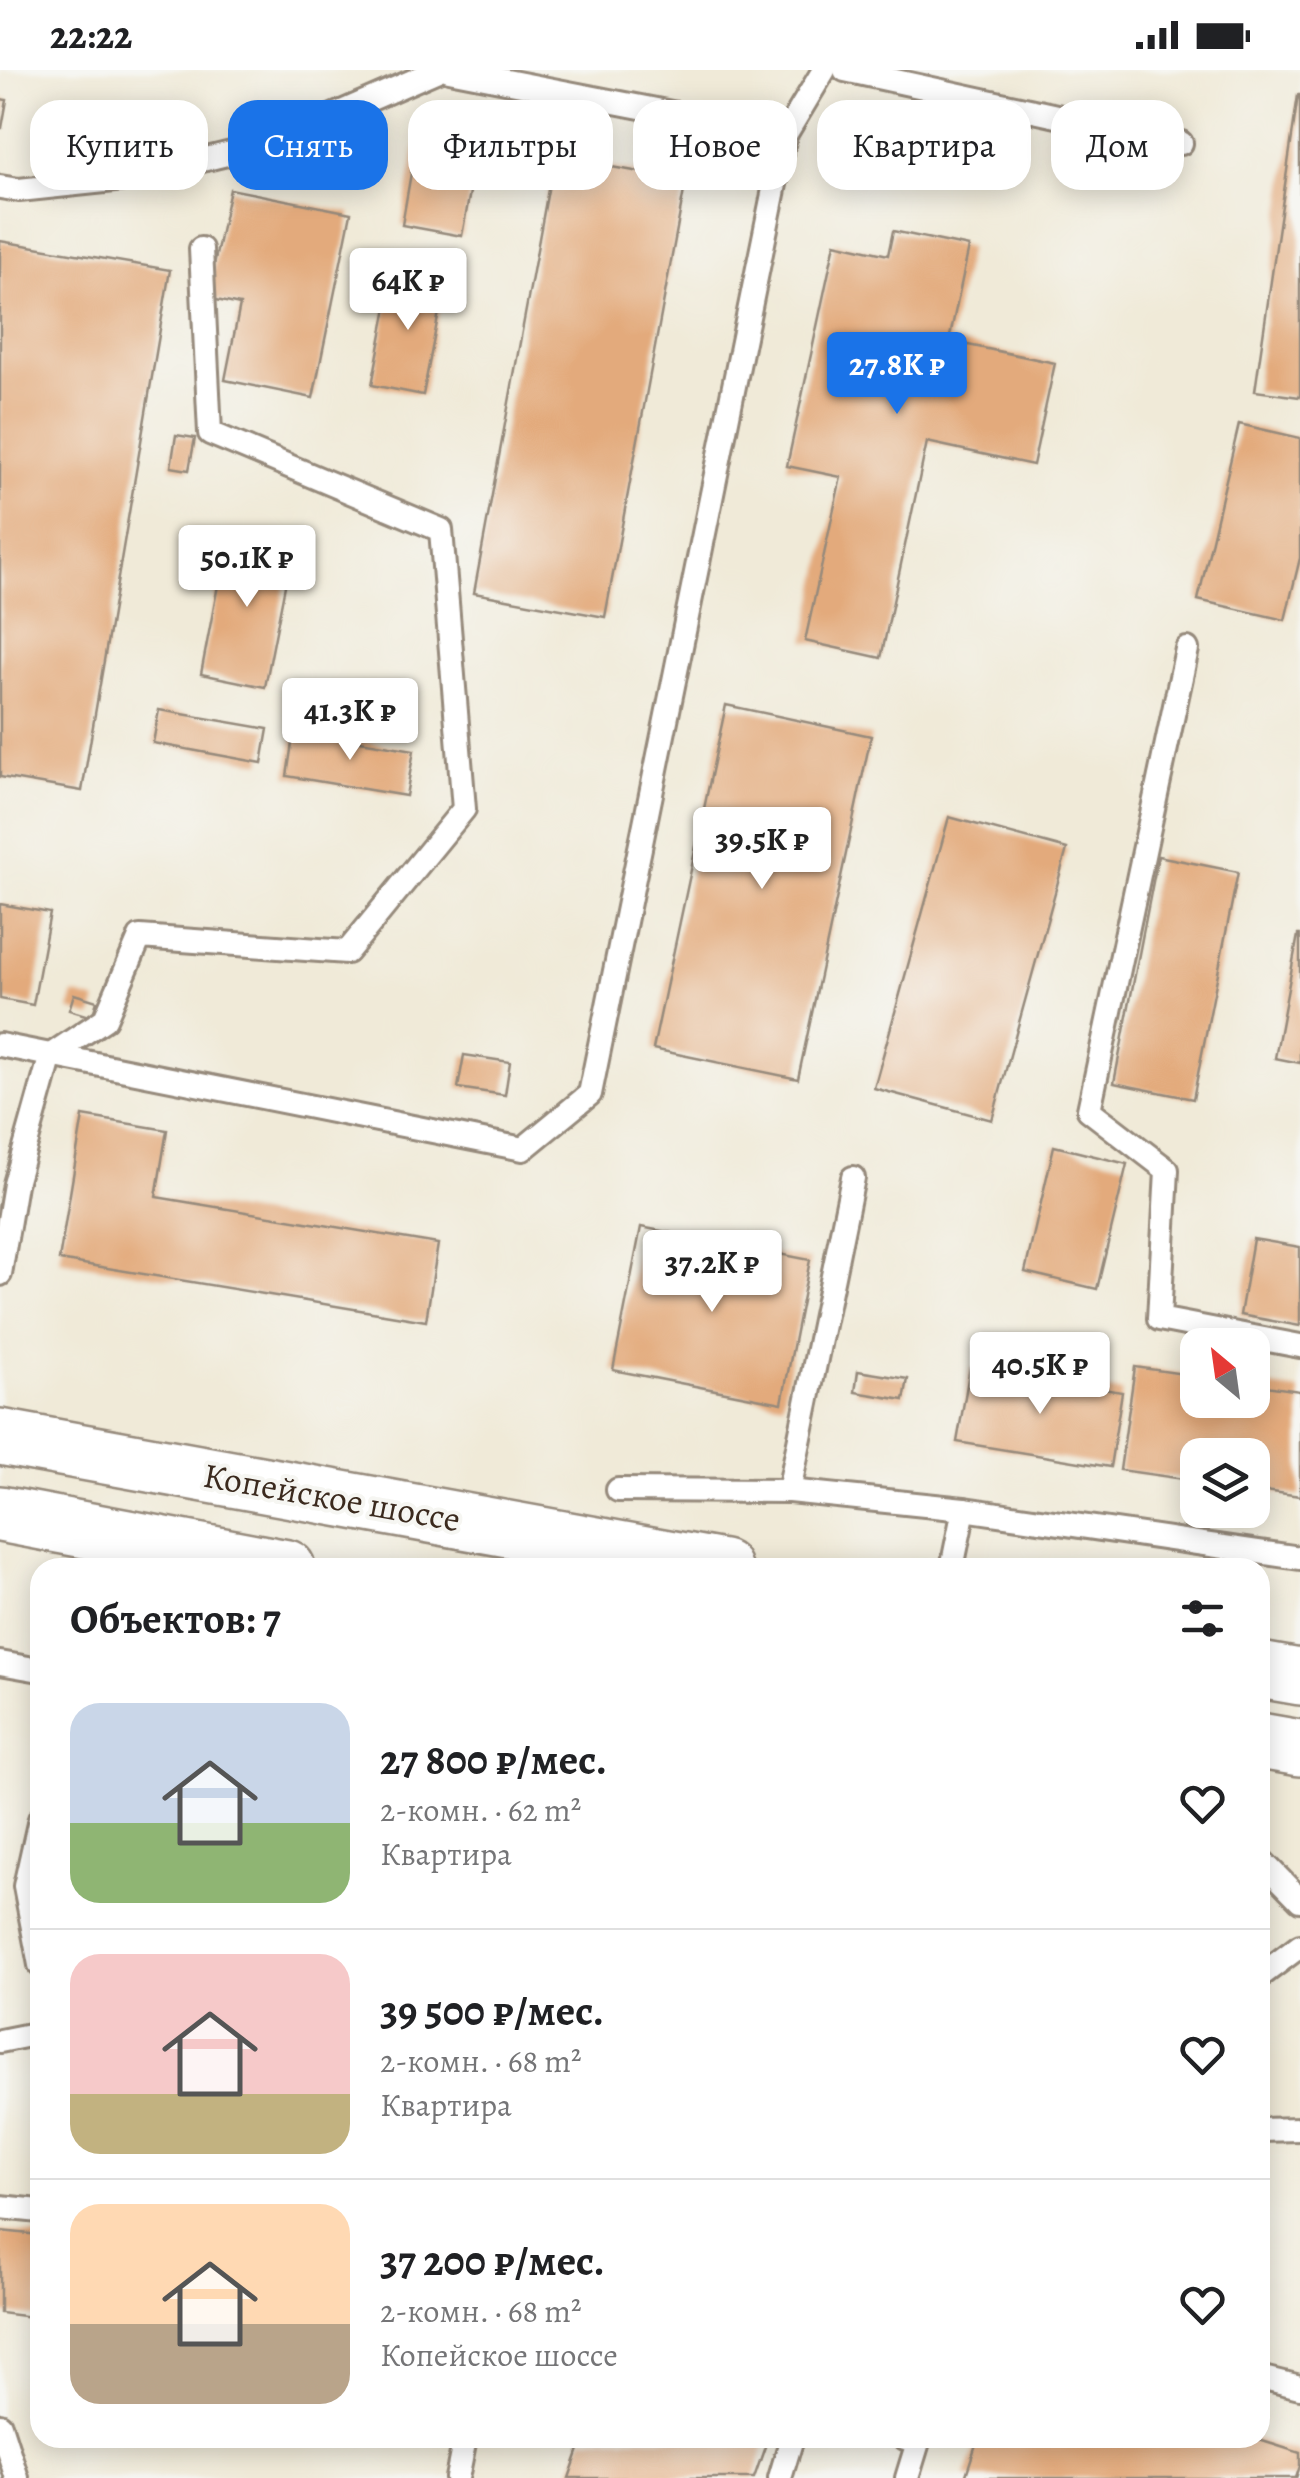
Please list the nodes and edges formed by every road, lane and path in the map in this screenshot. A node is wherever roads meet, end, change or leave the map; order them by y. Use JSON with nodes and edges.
{"nodes":[{"id":1,"x":438,"y":70,"type":"edge"},
{"id":2,"x":448,"y":70,"type":"edge"},
{"id":3,"x":824,"y":70,"type":"edge"},
{"id":4,"x":845,"y":70,"type":"edge"},
{"id":5,"x":633,"y":106,"type":"edge"},
{"id":6,"x":1051,"y":115,"type":"edge"},
{"id":7,"x":797,"y":116,"type":"edge"},
{"id":8,"x":0,"y":187,"type":"edge"},
{"id":9,"x":774,"y":190,"type":"edge"},
{"id":10,"x":201,"y":249,"type":"dead end"},
{"id":11,"x":1187,"y":649,"type":"dead end"},
{"id":12,"x":0,"y":1045,"type":"edge"},
{"id":13,"x":52,"y":1055,"type":"junction"},
{"id":14,"x":853,"y":1178,"type":"dead end"},
{"id":15,"x":0,"y":1274,"type":"edge"},
{"id":16,"x":1300,"y":1346,"type":"edge"},
{"id":17,"x":0,"y":1437,"type":"edge"},
{"id":18,"x":246,"y":1482,"type":"junction"},
{"id":19,"x":618,"y":1490,"type":"dead end"},
{"id":20,"x":788,"y":1491,"type":"junction"},
{"id":21,"x":964,"y":1509,"type":"junction"},
{"id":22,"x":0,"y":1514,"type":"edge"},
{"id":23,"x":211,"y":1558,"type":"edge"},
{"id":24,"x":236,"y":1558,"type":"edge"},
{"id":25,"x":668,"y":1558,"type":"edge"},
{"id":26,"x":954,"y":1558,"type":"edge"},
{"id":27,"x":1300,"y":1558,"type":"edge"},
{"id":28,"x":0,"y":1663,"type":"edge"},
{"id":29,"x":30,"y":1668,"type":"edge"},
{"id":30,"x":1270,"y":1672,"type":"edge"},
{"id":31,"x":1300,"y":1678,"type":"edge"},
{"id":32,"x":1270,"y":1743,"type":"edge"},
{"id":33,"x":1300,"y":1748,"type":"edge"},
{"id":34,"x":30,"y":1865,"type":"edge"},
{"id":35,"x":1270,"y":1869,"type":"edge"},
{"id":36,"x":0,"y":1882,"type":"edge"},
{"id":37,"x":25,"y":1886,"type":"junction"},
{"id":38,"x":1300,"y":1900,"type":"edge"},
{"id":39,"x":30,"y":1912,"type":"edge"},
{"id":40,"x":1300,"y":1946,"type":"edge"},
{"id":41,"x":1270,"y":1968,"type":"edge"},
{"id":42,"x":30,"y":2035,"type":"edge"},
{"id":43,"x":0,"y":2041,"type":"edge"},
{"id":44,"x":1300,"y":2129,"type":"edge"},
{"id":45,"x":1270,"y":2130,"type":"edge"},
{"id":46,"x":0,"y":2207,"type":"edge"},
{"id":47,"x":30,"y":2209,"type":"edge"},
{"id":48,"x":1270,"y":2380,"type":"edge"},
{"id":49,"x":1300,"y":2387,"type":"edge"},
{"id":50,"x":0,"y":2425,"type":"edge"},
{"id":51,"x":464,"y":2448,"type":"edge"},
{"id":52,"x":789,"y":2448,"type":"edge"},
{"id":53,"x":916,"y":2448,"type":"edge"},
{"id":54,"x":17,"y":2478,"type":"edge"},
{"id":55,"x":458,"y":2478,"type":"edge"},
{"id":56,"x":780,"y":2478,"type":"edge"},
{"id":57,"x":907,"y":2478,"type":"edge"}],
"edges":[{"from":1,"to":8,"type":"lane"},
{"from":2,"to":5,"type":"lane"},
{"from":3,"to":7,"type":"lane"},
{"from":4,"to":6,"type":"lane"},
{"from":9,"to":13,"type":"lane"},
{"from":10,"to":13,"type":"lane"},
{"from":11,"to":16,"type":"lane"},
{"from":12,"to":13,"type":"lane"},
{"from":13,"to":15,"type":"lane"},
{"from":14,"to":20,"type":"lane"},
{"from":17,"to":18,"type":"main road","name":"Копейское шоссе"},
{"from":18,"to":24,"type":"main road"},
{"from":18,"to":25,"type":"main road","name":"Копейское шоссе"},
{"from":19,"to":20,"type":"lane"},
{"from":20,"to":21,"type":"lane"},
{"from":21,"to":26,"type":"lane"},
{"from":21,"to":27,"type":"lane"},
{"from":22,"to":23,"type":"main road"},
{"from":28,"to":29,"type":"lane"},
{"from":30,"to":31,"type":"main road"},
{"from":32,"to":33,"type":"main road"},
{"from":34,"to":37,"type":"lane"},
{"from":35,"to":38,"type":"lane"},
{"from":36,"to":37,"type":"lane"},
{"from":37,"to":39,"type":"lane"},
{"from":40,"to":41,"type":"lane"},
{"from":42,"to":43,"type":"lane"},
{"from":44,"to":45,"type":"lane"},
{"from":46,"to":47,"type":"lane"},
{"from":48,"to":49,"type":"lane"},
{"from":50,"to":54,"type":"lane"},
{"from":51,"to":55,"type":"lane"},
{"from":52,"to":56,"type":"lane"},
{"from":53,"to":57,"type":"lane"}]}
